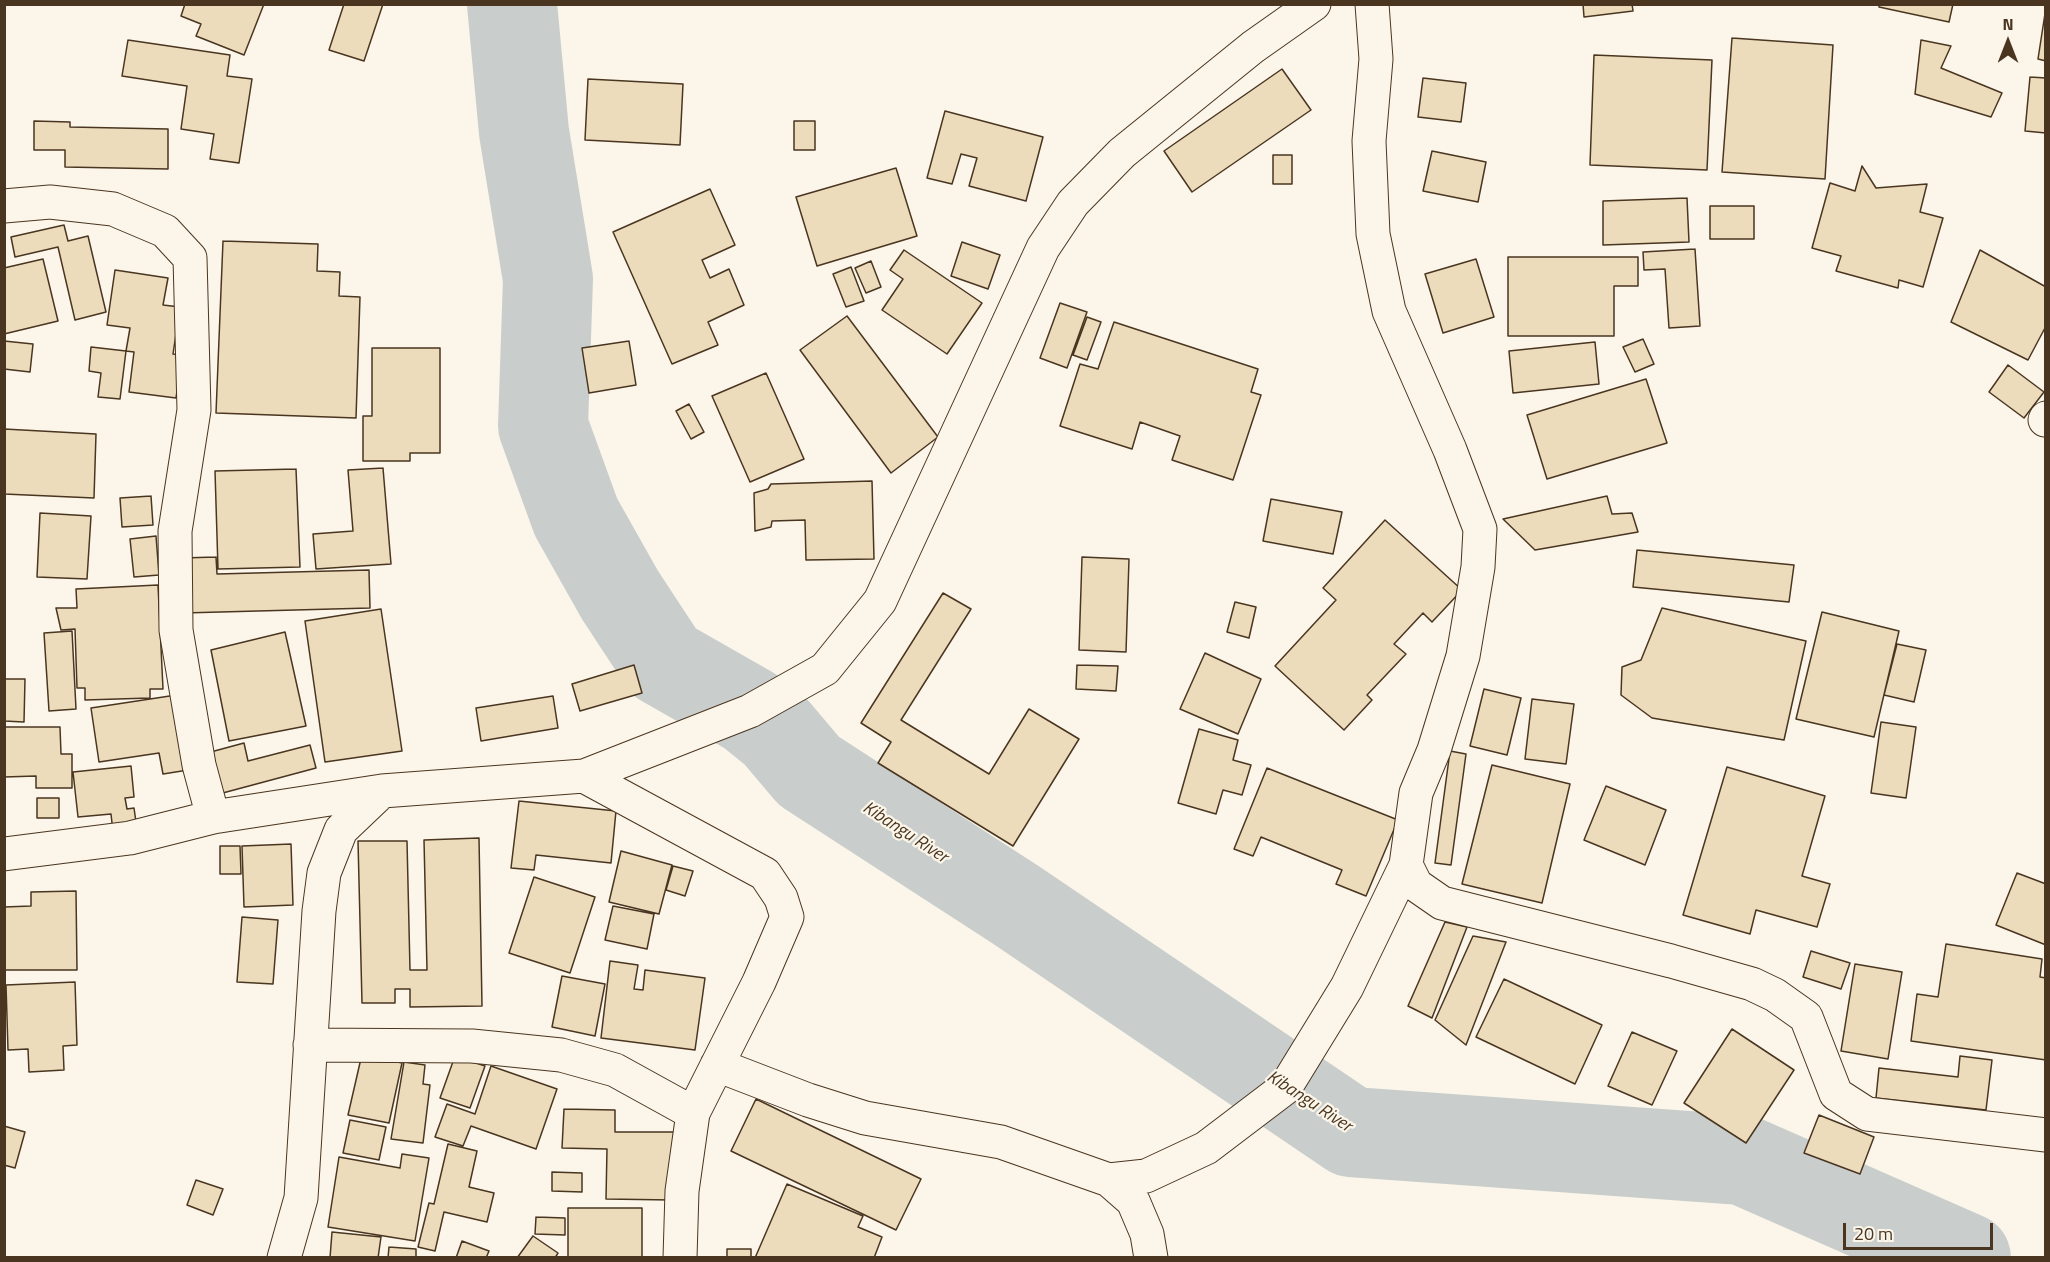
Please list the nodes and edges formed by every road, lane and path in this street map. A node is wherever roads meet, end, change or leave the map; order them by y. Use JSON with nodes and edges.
{"nodes":[{"id":1,"x":1314,"y":4,"type":"edge"},
{"id":2,"x":1372,"y":4,"type":"edge"},
{"id":3,"x":4,"y":206,"type":"edge"},
{"id":4,"x":584,"y":776,"type":"junction"},
{"id":5,"x":382,"y":791,"type":"junction"},
{"id":6,"x":213,"y":817,"type":"junction"},
{"id":7,"x":4,"y":855,"type":"edge"},
{"id":8,"x":1406,"y":865,"type":"junction"},
{"id":9,"x":310,"y":1045,"type":"junction"},
{"id":10,"x":717,"y":1065,"type":"junction"},
{"id":11,"x":693,"y":1113,"type":"junction"},
{"id":12,"x":2046,"y":1135,"type":"edge"},
{"id":13,"x":1109,"y":1180,"type":"junction"},
{"id":14,"x":284,"y":1257,"type":"edge"},
{"id":15,"x":680,"y":1257,"type":"edge"},
{"id":16,"x":1151,"y":1257,"type":"edge"}],
"edges":[{"from":1,"to":4,"type":"street"},
{"from":2,"to":8,"type":"street"},
{"from":3,"to":6,"type":"street"},
{"from":4,"to":5,"type":"street"},
{"from":4,"to":10,"type":"street"},
{"from":5,"to":6,"type":"street"},
{"from":5,"to":9,"type":"street"},
{"from":6,"to":7,"type":"street"},
{"from":8,"to":12,"type":"street"},
{"from":8,"to":13,"type":"street"},
{"from":9,"to":11,"type":"street"},
{"from":9,"to":14,"type":"street"},
{"from":10,"to":11,"type":"street"},
{"from":10,"to":13,"type":"street"},
{"from":11,"to":15,"type":"street"},
{"from":13,"to":16,"type":"street"}]}
